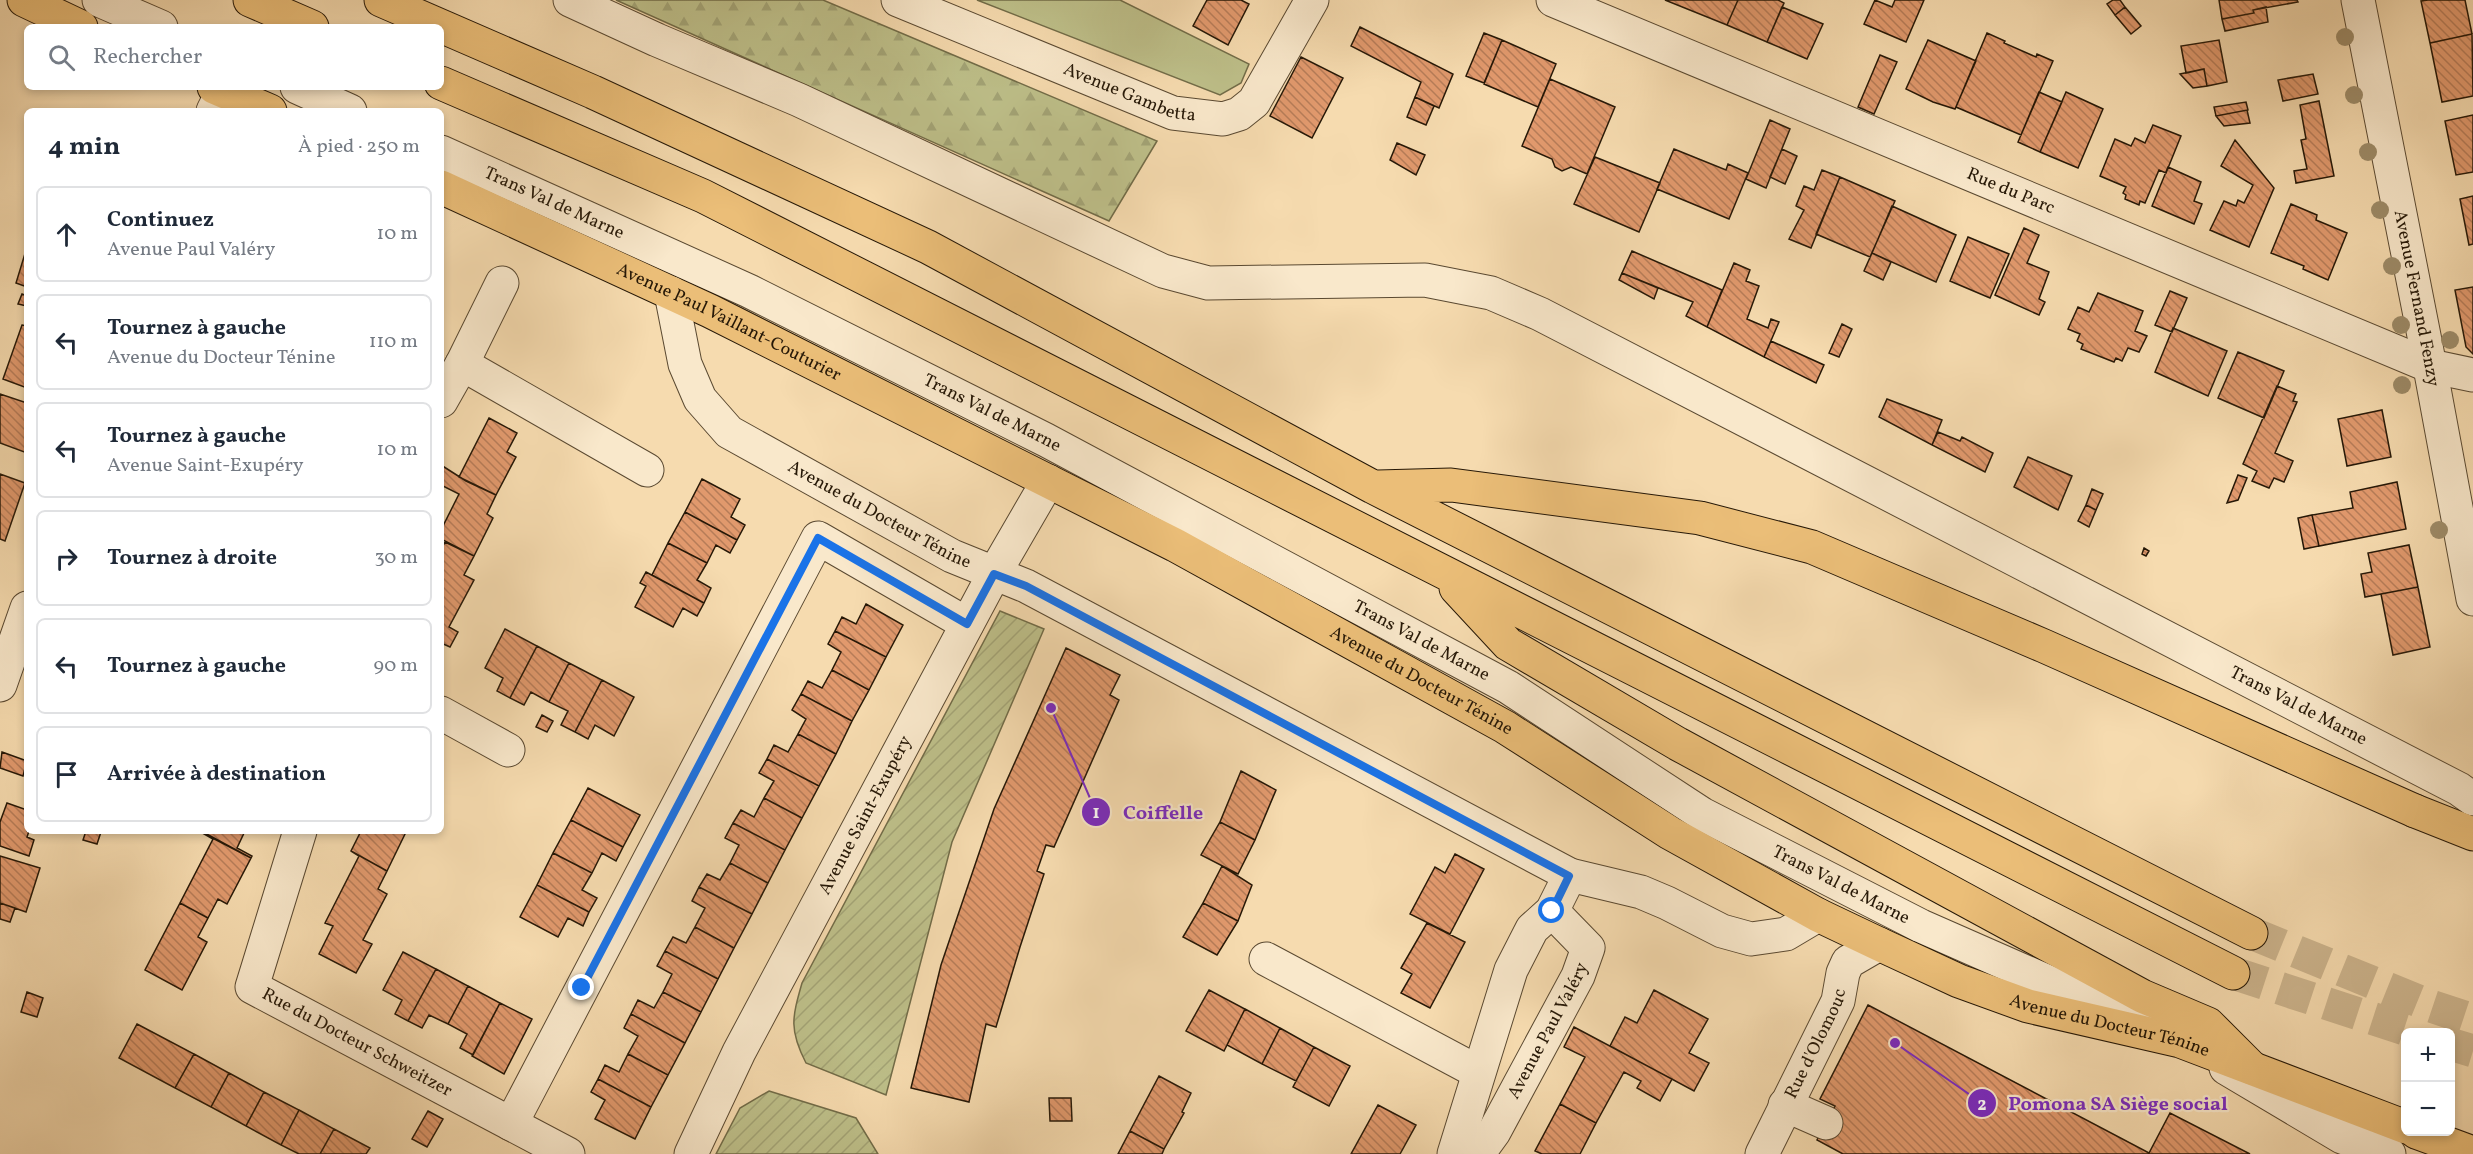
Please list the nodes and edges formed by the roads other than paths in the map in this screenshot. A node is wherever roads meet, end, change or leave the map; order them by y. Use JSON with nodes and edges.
{"nodes":[{"id":1,"x":24,"y":0,"type":"edge"},
{"id":2,"x":99,"y":0,"type":"edge"},
{"id":3,"x":250,"y":0,"type":"edge"},
{"id":4,"x":570,"y":0,"type":"edge"},
{"id":5,"x":898,"y":0,"type":"edge"},
{"id":6,"x":1312,"y":0,"type":"edge"},
{"id":7,"x":1553,"y":0,"type":"edge"},
{"id":8,"x":2358,"y":0,"type":"edge"},
{"id":9,"x":391,"y":2,"type":"edge"},
{"id":10,"x":75,"y":24,"type":"edge"},
{"id":11,"x":154,"y":24,"type":"edge"},
{"id":12,"x":305,"y":24,"type":"edge"},
{"id":13,"x":440,"y":24,"type":"edge"},
{"id":14,"x":444,"y":26,"type":"edge"},
{"id":15,"x":444,"y":84,"type":"edge"},
{"id":16,"x":304,"y":90,"type":"edge"},
{"id":17,"x":217,"y":96,"type":"edge"},
{"id":18,"x":259,"y":108,"type":"edge"},
{"id":19,"x":343,"y":108,"type":"edge"},
{"id":20,"x":444,"y":153,"type":"edge"},
{"id":21,"x":444,"y":188,"type":"edge"},
{"id":22,"x":502,"y":283,"type":"dead end"},
{"id":23,"x":671,"y":293,"type":"junction"},
{"id":24,"x":462,"y":364,"type":"junction"},
{"id":25,"x":2430,"y":366,"type":"junction"},
{"id":26,"x":2473,"y":375,"type":"edge"},
{"id":27,"x":444,"y":395,"type":"edge"},
{"id":28,"x":1013,"y":464,"type":"joint"},
{"id":29,"x":647,"y":470,"type":"dead end"},
{"id":30,"x":1048,"y":481,"type":"junction"},
{"id":31,"x":1373,"y":487,"type":"junction"},
{"id":32,"x":1443,"y":573,"type":"junction"},
{"id":33,"x":994,"y":574,"type":"junction"},
{"id":34,"x":2473,"y":599,"type":"edge"},
{"id":35,"x":24,"y":617,"type":"edge"},
{"id":36,"x":967,"y":624,"type":"junction"},
{"id":37,"x":0,"y":685,"type":"edge"},
{"id":38,"x":444,"y":715,"type":"edge"},
{"id":39,"x":508,"y":750,"type":"dead end"},
{"id":40,"x":2468,"y":785,"type":"edge"},
{"id":41,"x":2415,"y":811,"type":"junction"},
{"id":42,"x":299,"y":834,"type":"edge"},
{"id":43,"x":2473,"y":834,"type":"edge"},
{"id":44,"x":1569,"y":876,"type":"junction"},
{"id":45,"x":1552,"y":911,"type":"junction"},
{"id":46,"x":1818,"y":915,"type":"junction"},
{"id":47,"x":2251,"y":933,"type":"tunnel mouth"},
{"id":48,"x":1879,"y":945,"type":"junction"},
{"id":49,"x":1266,"y":959,"type":"dead end"},
{"id":50,"x":2233,"y":973,"type":"tunnel mouth"},
{"id":51,"x":2180,"y":1041,"type":"junction"},
{"id":52,"x":2252,"y":1068,"type":"junction"},
{"id":53,"x":1478,"y":1072,"type":"junction"},
{"id":54,"x":1785,"y":1105,"type":"junction"},
{"id":55,"x":1826,"y":1123,"type":"dead end"},
{"id":56,"x":511,"y":1125,"type":"junction"},
{"id":57,"x":2401,"y":1125,"type":"edge"},
{"id":58,"x":2429,"y":1136,"type":"edge"},
{"id":59,"x":2473,"y":1153,"type":"edge"},
{"id":60,"x":568,"y":1154,"type":"edge"},
{"id":61,"x":691,"y":1154,"type":"edge"},
{"id":62,"x":1454,"y":1154,"type":"edge"},
{"id":63,"x":1478,"y":1154,"type":"edge"},
{"id":64,"x":1762,"y":1154,"type":"edge"},
{"id":65,"x":2389,"y":1154,"type":"edge"}],
"edges":[{"from":1,"to":10,"type":"main road"},
{"from":2,"to":11,"type":"street"},
{"from":3,"to":12,"type":"main road"},
{"from":4,"to":40,"type":"street","name":"Trans Val de Marne"},
{"from":5,"to":6,"type":"street","name":"Avenue Gambetta"},
{"from":7,"to":25,"type":"street","name":"Rue du Parc"},
{"from":8,"to":25,"type":"street","name":"Avenue Fernand Fenzy"},
{"from":9,"to":13,"type":"main road"},
{"from":14,"to":31,"type":"main road"},
{"from":15,"to":32,"type":"main road"},
{"from":16,"to":19,"type":"street"},
{"from":17,"to":18,"type":"main road"},
{"from":20,"to":51,"type":"street","name":"Trans Val de Marne"},
{"from":21,"to":23,"type":"main road","name":"Avenue Paul Vaillant-Couturier"},
{"from":22,"to":24,"type":"street"},
{"from":23,"to":28,"type":"main road","name":"Avenue Paul Vaillant-Couturier"},
{"from":23,"to":33,"type":"street","name":"Avenue du Docteur Ténine"},
{"from":24,"to":27,"type":"street"},
{"from":24,"to":29,"type":"street"},
{"from":25,"to":26,"type":"street","name":"Rue du Parc"},
{"from":25,"to":34,"type":"street","name":"Avenue Fernand Fenzy"},
{"from":28,"to":30,"type":"main road","name":"Avenue du Docteur Ténine"},
{"from":30,"to":33,"type":"street","name":"Avenue Saint-Exupéry"},
{"from":30,"to":46,"type":"main road","name":"Avenue du Docteur Ténine"},
{"from":31,"to":41,"type":"main road"},
{"from":31,"to":47,"type":"main road"},
{"from":32,"to":50,"type":"main road"},
{"from":32,"to":52,"type":"main road"},
{"from":33,"to":36,"type":"street","name":"Avenue Saint-Exupéry"},
{"from":33,"to":44,"type":"street","name":"Avenue du Docteur Ténine"},
{"from":35,"to":37,"type":"street"},
{"from":36,"to":56,"type":"street"},
{"from":36,"to":61,"type":"street","name":"Avenue Saint-Exupéry"},
{"from":38,"to":39,"type":"street"},
{"from":40,"to":41,"type":"street"},
{"from":41,"to":43,"type":"main road"},
{"from":42,"to":56,"type":"street","name":"Rue du Docteur Schweitzer"},
{"from":44,"to":45,"type":"street"},
{"from":44,"to":46,"type":"street","name":"Avenue du Docteur Ténine"},
{"from":45,"to":53,"type":"street"},
{"from":45,"to":63,"type":"street","name":"Avenue Paul Valéry"},
{"from":46,"to":48,"type":"main road","name":"Avenue du Docteur Ténine"},
{"from":48,"to":51,"type":"main road","name":"Avenue du Docteur Ténine"},
{"from":48,"to":54,"type":"street","name":"Rue d'Olomouc"},
{"from":49,"to":53,"type":"street"},
{"from":51,"to":52,"type":"main road","name":"Avenue du Docteur Ténine"},
{"from":51,"to":65,"type":"street","name":"Trans Val de Marne"},
{"from":52,"to":57,"type":"main road","name":"Avenue du Docteur Ténine"},
{"from":53,"to":62,"type":"street"},
{"from":54,"to":55,"type":"street"},
{"from":54,"to":64,"type":"street","name":"Rue d'Olomouc"},
{"from":56,"to":60,"type":"street","name":"Rue du Docteur Schweitzer"},
{"from":58,"to":59,"type":"main road"}]}
